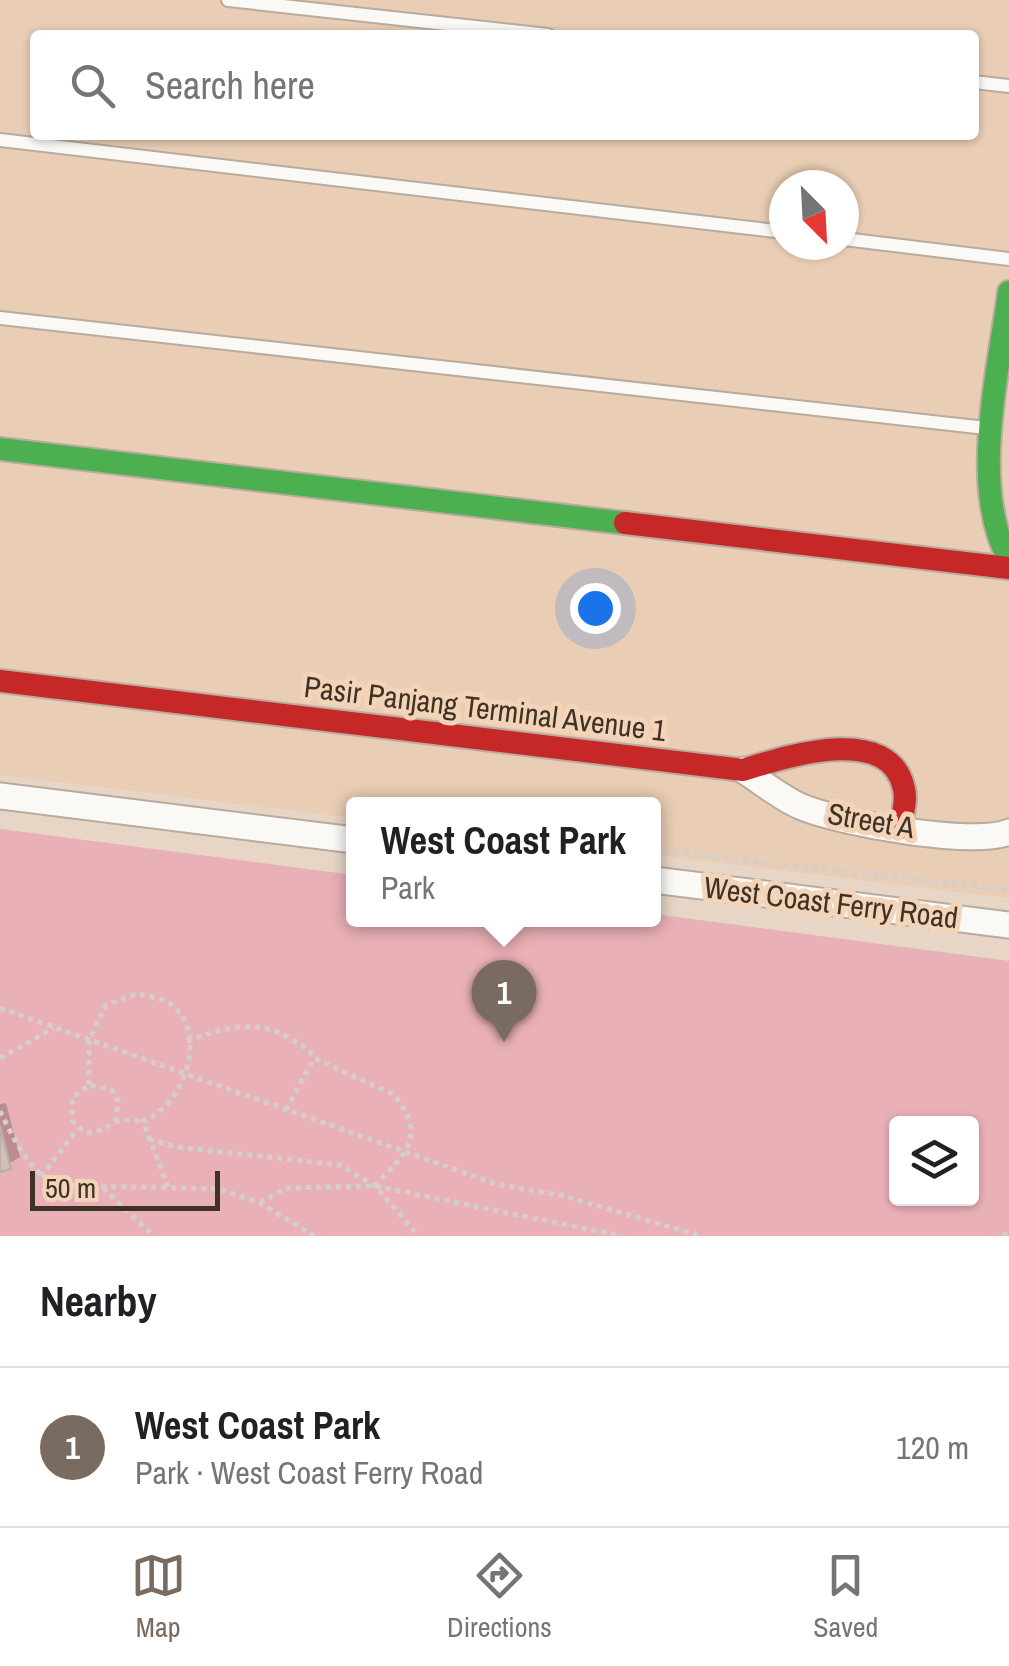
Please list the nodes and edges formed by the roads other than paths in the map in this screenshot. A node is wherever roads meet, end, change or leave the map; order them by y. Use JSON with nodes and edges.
{"nodes":[{"id":1,"x":228,"y":0,"type":"edge"},
{"id":2,"x":502,"y":30,"type":"edge"},
{"id":3,"x":979,"y":83,"type":"edge"},
{"id":4,"x":1009,"y":86,"type":"edge"},
{"id":5,"x":0,"y":140,"type":"edge"},
{"id":6,"x":769,"y":230,"type":"edge"},
{"id":7,"x":859,"y":242,"type":"edge"},
{"id":8,"x":1009,"y":259,"type":"edge"},
{"id":9,"x":1009,"y":292,"type":"edge"},
{"id":10,"x":0,"y":318,"type":"edge"},
{"id":11,"x":994,"y":429,"type":"junction"},
{"id":12,"x":0,"y":449,"type":"edge"},
{"id":13,"x":1009,"y":559,"type":"edge"},
{"id":14,"x":1009,"y":568,"type":"edge"},
{"id":15,"x":0,"y":681,"type":"edge"},
{"id":16,"x":743,"y":770,"type":"junction"},
{"id":17,"x":0,"y":796,"type":"edge"},
{"id":18,"x":900,"y":828,"type":"junction"},
{"id":19,"x":1009,"y":832,"type":"edge"},
{"id":20,"x":346,"y":839,"type":"edge"},
{"id":21,"x":661,"y":881,"type":"edge"},
{"id":22,"x":1009,"y":925,"type":"edge"}],
"edges":[{"from":1,"to":2,"type":"lane"},
{"from":3,"to":4,"type":"lane"},
{"from":5,"to":6,"type":"lane"},
{"from":7,"to":8,"type":"lane"},
{"from":9,"to":11,"type":"street"},
{"from":10,"to":11,"type":"lane"},
{"from":11,"to":13,"type":"street"},
{"from":12,"to":14,"type":"street"},
{"from":15,"to":16,"type":"street","name":"Pasir Panjang Terminal Avenue 1"},
{"from":16,"to":18,"type":"street","name":"Street A"},
{"from":16,"to":18,"type":"street","name":"Pasir Panjang Terminal Avenue 1"},
{"from":17,"to":20,"type":"street"},
{"from":18,"to":19,"type":"street","name":"Street A"},
{"from":21,"to":22,"type":"street","name":"West Coast Ferry Road"}]}
